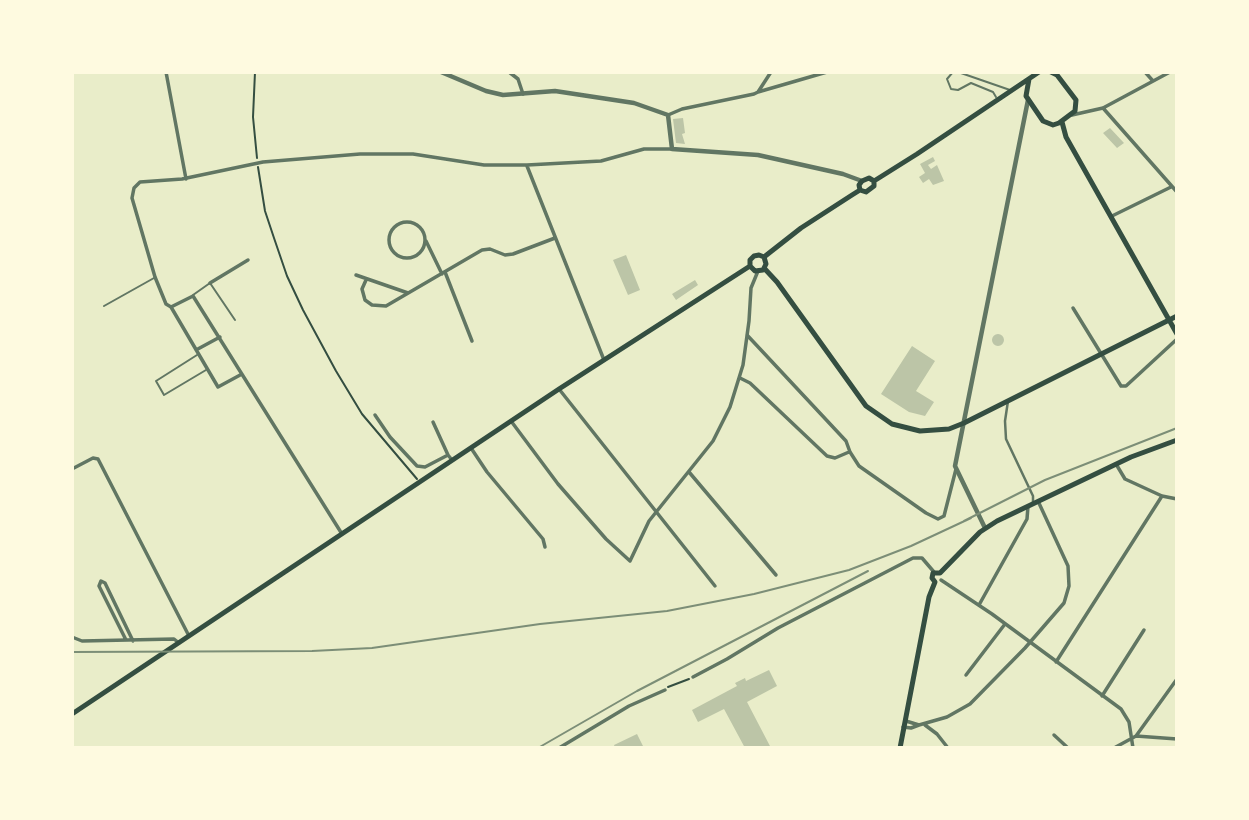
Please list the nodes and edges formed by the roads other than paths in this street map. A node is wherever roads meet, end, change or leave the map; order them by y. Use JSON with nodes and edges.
{"nodes":[{"id":1,"x":166,"y":72,"type":"edge"},
{"id":2,"x":442,"y":72,"type":"edge"},
{"id":3,"x":509,"y":72,"type":"edge"},
{"id":4,"x":771,"y":72,"type":"edge"},
{"id":5,"x":827,"y":72,"type":"edge"},
{"id":6,"x":953,"y":72,"type":"edge"},
{"id":7,"x":958,"y":72,"type":"edge"},
{"id":8,"x":1039,"y":72,"type":"edge"},
{"id":9,"x":1145,"y":72,"type":"edge"},
{"id":10,"x":1170,"y":72,"type":"edge"},
{"id":11,"x":1054,"y":73,"type":"edge"},
{"id":12,"x":1029,"y":79,"type":"junction"},
{"id":13,"x":1153,"y":81,"type":"junction"},
{"id":14,"x":1010,"y":90,"type":"junction"},
{"id":15,"x":758,"y":92,"type":"junction"},
{"id":16,"x":523,"y":94,"type":"junction"},
{"id":17,"x":1027,"y":97,"type":"junction"},
{"id":18,"x":996,"y":102,"type":"junction"},
{"id":19,"x":1077,"y":105,"type":"junction"},
{"id":20,"x":1102,"y":108,"type":"junction"},
{"id":21,"x":1088,"y":111,"type":"junction"},
{"id":22,"x":668,"y":115,"type":"junction"},
{"id":23,"x":1070,"y":116,"type":"junction"},
{"id":24,"x":1062,"y":122,"type":"junction"},
{"id":25,"x":671,"y":149,"type":"junction"},
{"id":26,"x":527,"y":165,"type":"junction"},
{"id":27,"x":186,"y":179,"type":"junction"},
{"id":28,"x":862,"y":181,"type":"junction"},
{"id":29,"x":874,"y":181,"type":"junction"},
{"id":30,"x":1171,"y":187,"type":"junction"},
{"id":31,"x":860,"y":190,"type":"junction"},
{"id":32,"x":1177,"y":192,"type":"edge"},
{"id":33,"x":1112,"y":216,"type":"junction"},
{"id":34,"x":555,"y":238,"type":"junction"},
{"id":35,"x":425,"y":240,"type":"junction"},
{"id":36,"x":764,"y":257,"type":"junction"},
{"id":37,"x":248,"y":260,"type":"dead end"},
{"id":38,"x":750,"y":266,"type":"junction"},
{"id":39,"x":761,"y":270,"type":"junction"},
{"id":40,"x":444,"y":273,"type":"junction"},
{"id":41,"x":356,"y":275,"type":"dead end"},
{"id":42,"x":155,"y":277,"type":"junction"},
{"id":43,"x":366,"y":280,"type":"junction"},
{"id":44,"x":210,"y":283,"type":"junction"},
{"id":45,"x":408,"y":293,"type":"junction"},
{"id":46,"x":192,"y":296,"type":"junction"},
{"id":47,"x":104,"y":306,"type":"dead end"},
{"id":48,"x":171,"y":307,"type":"junction"},
{"id":49,"x":1073,"y":308,"type":"dead end"},
{"id":50,"x":1177,"y":316,"type":"edge"},
{"id":51,"x":235,"y":320,"type":"dead end"},
{"id":52,"x":1169,"y":320,"type":"junction"},
{"id":53,"x":747,"y":335,"type":"junction"},
{"id":54,"x":220,"y":337,"type":"junction"},
{"id":55,"x":1177,"y":337,"type":"edge"},
{"id":56,"x":472,"y":341,"type":"dead end"},
{"id":57,"x":197,"y":352,"type":"junction"},
{"id":58,"x":1100,"y":355,"type":"junction"},
{"id":59,"x":604,"y":360,"type":"junction"},
{"id":60,"x":207,"y":370,"type":"junction"},
{"id":61,"x":242,"y":374,"type":"junction"},
{"id":62,"x":740,"y":377,"type":"junction"},
{"id":63,"x":558,"y":389,"type":"junction"},
{"id":64,"x":1008,"y":401,"type":"junction"},
{"id":65,"x":376,"y":415,"type":"dead end"},
{"id":66,"x":510,"y":421,"type":"junction"},
{"id":67,"x":433,"y":422,"type":"dead end"},
{"id":68,"x":964,"y":423,"type":"junction"},
{"id":69,"x":1177,"y":440,"type":"edge"},
{"id":70,"x":471,"y":448,"type":"junction"},
{"id":71,"x":850,"y":452,"type":"junction"},
{"id":72,"x":450,"y":458,"type":"junction"},
{"id":73,"x":1116,"y":464,"type":"junction"},
{"id":74,"x":72,"y":469,"type":"edge"},
{"id":75,"x":956,"y":469,"type":"junction"},
{"id":76,"x":689,"y":472,"type":"junction"},
{"id":77,"x":1162,"y":496,"type":"junction"},
{"id":78,"x":1177,"y":499,"type":"edge"},
{"id":79,"x":1033,"y":503,"type":"junction"},
{"id":80,"x":656,"y":512,"type":"junction"},
{"id":81,"x":985,"y":528,"type":"junction"},
{"id":82,"x":342,"y":534,"type":"junction"},
{"id":83,"x":545,"y":547,"type":"dead end"},
{"id":84,"x":776,"y":575,"type":"dead end"},
{"id":85,"x":937,"y":577,"type":"junction"},
{"id":86,"x":715,"y":586,"type":"dead end"},
{"id":87,"x":979,"y":605,"type":"junction"},
{"id":88,"x":1005,"y":624,"type":"junction"},
{"id":89,"x":1144,"y":630,"type":"dead end"},
{"id":90,"x":189,"y":636,"type":"junction"},
{"id":91,"x":72,"y":638,"type":"edge"},
{"id":92,"x":126,"y":640,"type":"junction"},
{"id":93,"x":133,"y":640,"type":"junction"},
{"id":94,"x":1030,"y":642,"type":"junction"},
{"id":95,"x":179,"y":643,"type":"junction"},
{"id":96,"x":1056,"y":662,"type":"junction"},
{"id":97,"x":966,"y":675,"type":"dead end"},
{"id":98,"x":693,"y":677,"type":"road end"},
{"id":99,"x":1177,"y":679,"type":"edge"},
{"id":100,"x":665,"y":690,"type":"road end"},
{"id":101,"x":1102,"y":696,"type":"junction"},
{"id":102,"x":72,"y":715,"type":"edge"},
{"id":103,"x":904,"y":724,"type":"junction"},
{"id":104,"x":924,"y":725,"type":"junction"},
{"id":105,"x":1054,"y":735,"type":"dead end"},
{"id":106,"x":1134,"y":737,"type":"junction"},
{"id":107,"x":1177,"y":739,"type":"edge"},
{"id":108,"x":559,"y":748,"type":"edge"},
{"id":109,"x":900,"y":748,"type":"edge"},
{"id":110,"x":948,"y":748,"type":"edge"},
{"id":111,"x":1068,"y":748,"type":"edge"},
{"id":112,"x":1114,"y":748,"type":"edge"},
{"id":113,"x":1133,"y":748,"type":"edge"}],
"edges":[{"from":1,"to":27,"type":"street"},
{"from":2,"to":16,"type":"street"},
{"from":3,"to":16,"type":"street"},
{"from":4,"to":15,"type":"street"},
{"from":5,"to":15,"type":"street"},
{"from":6,"to":18,"type":"lane"},
{"from":7,"to":14,"type":"lane"},
{"from":8,"to":12,"type":"main road"},
{"from":9,"to":13,"type":"street"},
{"from":10,"to":13,"type":"street"},
{"from":11,"to":19,"type":"main road"},
{"from":12,"to":14,"type":"main road"},
{"from":12,"to":17,"type":"main road"},
{"from":13,"to":20,"type":"street"},
{"from":14,"to":17,"type":"main road"},
{"from":14,"to":18,"type":"main road"},
{"from":15,"to":22,"type":"street"},
{"from":16,"to":22,"type":"street"},
{"from":17,"to":24,"type":"main road"},
{"from":17,"to":68,"type":"street"},
{"from":18,"to":29,"type":"main road"},
{"from":19,"to":21,"type":"street"},
{"from":19,"to":23,"type":"main road"},
{"from":20,"to":21,"type":"street"},
{"from":20,"to":30,"type":"street"},
{"from":21,"to":23,"type":"street"},
{"from":22,"to":25,"type":"street"},
{"from":23,"to":24,"type":"main road"},
{"from":24,"to":33,"type":"main road"},
{"from":25,"to":26,"type":"street"},
{"from":25,"to":28,"type":"street"},
{"from":26,"to":27,"type":"street"},
{"from":26,"to":34,"type":"street"},
{"from":27,"to":42,"type":"street"},
{"from":28,"to":29,"type":"main road"},
{"from":28,"to":31,"type":"main road"},
{"from":29,"to":31,"type":"main road"},
{"from":30,"to":32,"type":"street"},
{"from":30,"to":33,"type":"street"},
{"from":31,"to":36,"type":"main road"},
{"from":33,"to":52,"type":"main road"},
{"from":34,"to":40,"type":"street"},
{"from":34,"to":59,"type":"street"},
{"from":35,"to":35,"type":"street"},
{"from":35,"to":40,"type":"street"},
{"from":36,"to":38,"type":"main road"},
{"from":36,"to":39,"type":"main road"},
{"from":37,"to":44,"type":"street"},
{"from":38,"to":39,"type":"main road"},
{"from":38,"to":59,"type":"main road"},
{"from":39,"to":53,"type":"street"},
{"from":39,"to":68,"type":"main road"},
{"from":40,"to":45,"type":"street"},
{"from":40,"to":56,"type":"street"},
{"from":41,"to":43,"type":"street"},
{"from":42,"to":47,"type":"lane"},
{"from":42,"to":48,"type":"street"},
{"from":43,"to":45,"type":"street"},
{"from":43,"to":45,"type":"street"},
{"from":44,"to":46,"type":"lane"},
{"from":44,"to":51,"type":"lane"},
{"from":46,"to":48,"type":"street"},
{"from":46,"to":54,"type":"street"},
{"from":48,"to":57,"type":"street"},
{"from":49,"to":58,"type":"street"},
{"from":50,"to":52,"type":"main road"},
{"from":52,"to":55,"type":"main road"},
{"from":52,"to":58,"type":"main road"},
{"from":53,"to":62,"type":"street"},
{"from":53,"to":71,"type":"street"},
{"from":54,"to":57,"type":"street"},
{"from":54,"to":61,"type":"street"},
{"from":55,"to":58,"type":"street"},
{"from":57,"to":60,"type":"street"},
{"from":57,"to":60,"type":"lane"},
{"from":58,"to":64,"type":"main road"},
{"from":59,"to":63,"type":"main road"},
{"from":60,"to":61,"type":"street"},
{"from":61,"to":82,"type":"street"},
{"from":62,"to":71,"type":"street"},
{"from":62,"to":76,"type":"street"},
{"from":63,"to":66,"type":"main road"},
{"from":63,"to":80,"type":"street"},
{"from":64,"to":68,"type":"main road"},
{"from":64,"to":79,"type":"street"},
{"from":65,"to":72,"type":"street"},
{"from":66,"to":70,"type":"main road"},
{"from":66,"to":80,"type":"street"},
{"from":67,"to":72,"type":"street"},
{"from":68,"to":75,"type":"street"},
{"from":69,"to":73,"type":"main road"},
{"from":70,"to":72,"type":"main road"},
{"from":70,"to":83,"type":"street"},
{"from":71,"to":75,"type":"street"},
{"from":72,"to":82,"type":"main road"},
{"from":73,"to":77,"type":"street"},
{"from":73,"to":79,"type":"main road"},
{"from":74,"to":90,"type":"street"},
{"from":75,"to":81,"type":"street"},
{"from":76,"to":80,"type":"street"},
{"from":76,"to":84,"type":"street"},
{"from":77,"to":78,"type":"street"},
{"from":77,"to":96,"type":"street"},
{"from":79,"to":81,"type":"main road"},
{"from":79,"to":87,"type":"street"},
{"from":79,"to":94,"type":"street"},
{"from":80,"to":86,"type":"street"},
{"from":81,"to":85,"type":"main road"},
{"from":82,"to":90,"type":"main road"},
{"from":85,"to":87,"type":"street"},
{"from":85,"to":98,"type":"street"},
{"from":85,"to":103,"type":"main road"},
{"from":87,"to":88,"type":"street"},
{"from":88,"to":94,"type":"street"},
{"from":88,"to":97,"type":"street"},
{"from":89,"to":101,"type":"street"},
{"from":90,"to":95,"type":"main road"},
{"from":91,"to":92,"type":"street"},
{"from":92,"to":93,"type":"street"},
{"from":92,"to":93,"type":"street"},
{"from":93,"to":95,"type":"street"},
{"from":94,"to":96,"type":"street"},
{"from":94,"to":104,"type":"street"},
{"from":95,"to":102,"type":"main road"},
{"from":96,"to":101,"type":"street"},
{"from":99,"to":106,"type":"street"},
{"from":100,"to":108,"type":"street"},
{"from":101,"to":106,"type":"street"},
{"from":103,"to":104,"type":"street"},
{"from":103,"to":109,"type":"main road"},
{"from":104,"to":110,"type":"street"},
{"from":105,"to":111,"type":"street"},
{"from":106,"to":107,"type":"street"},
{"from":106,"to":112,"type":"street"},
{"from":106,"to":113,"type":"street"}]}
